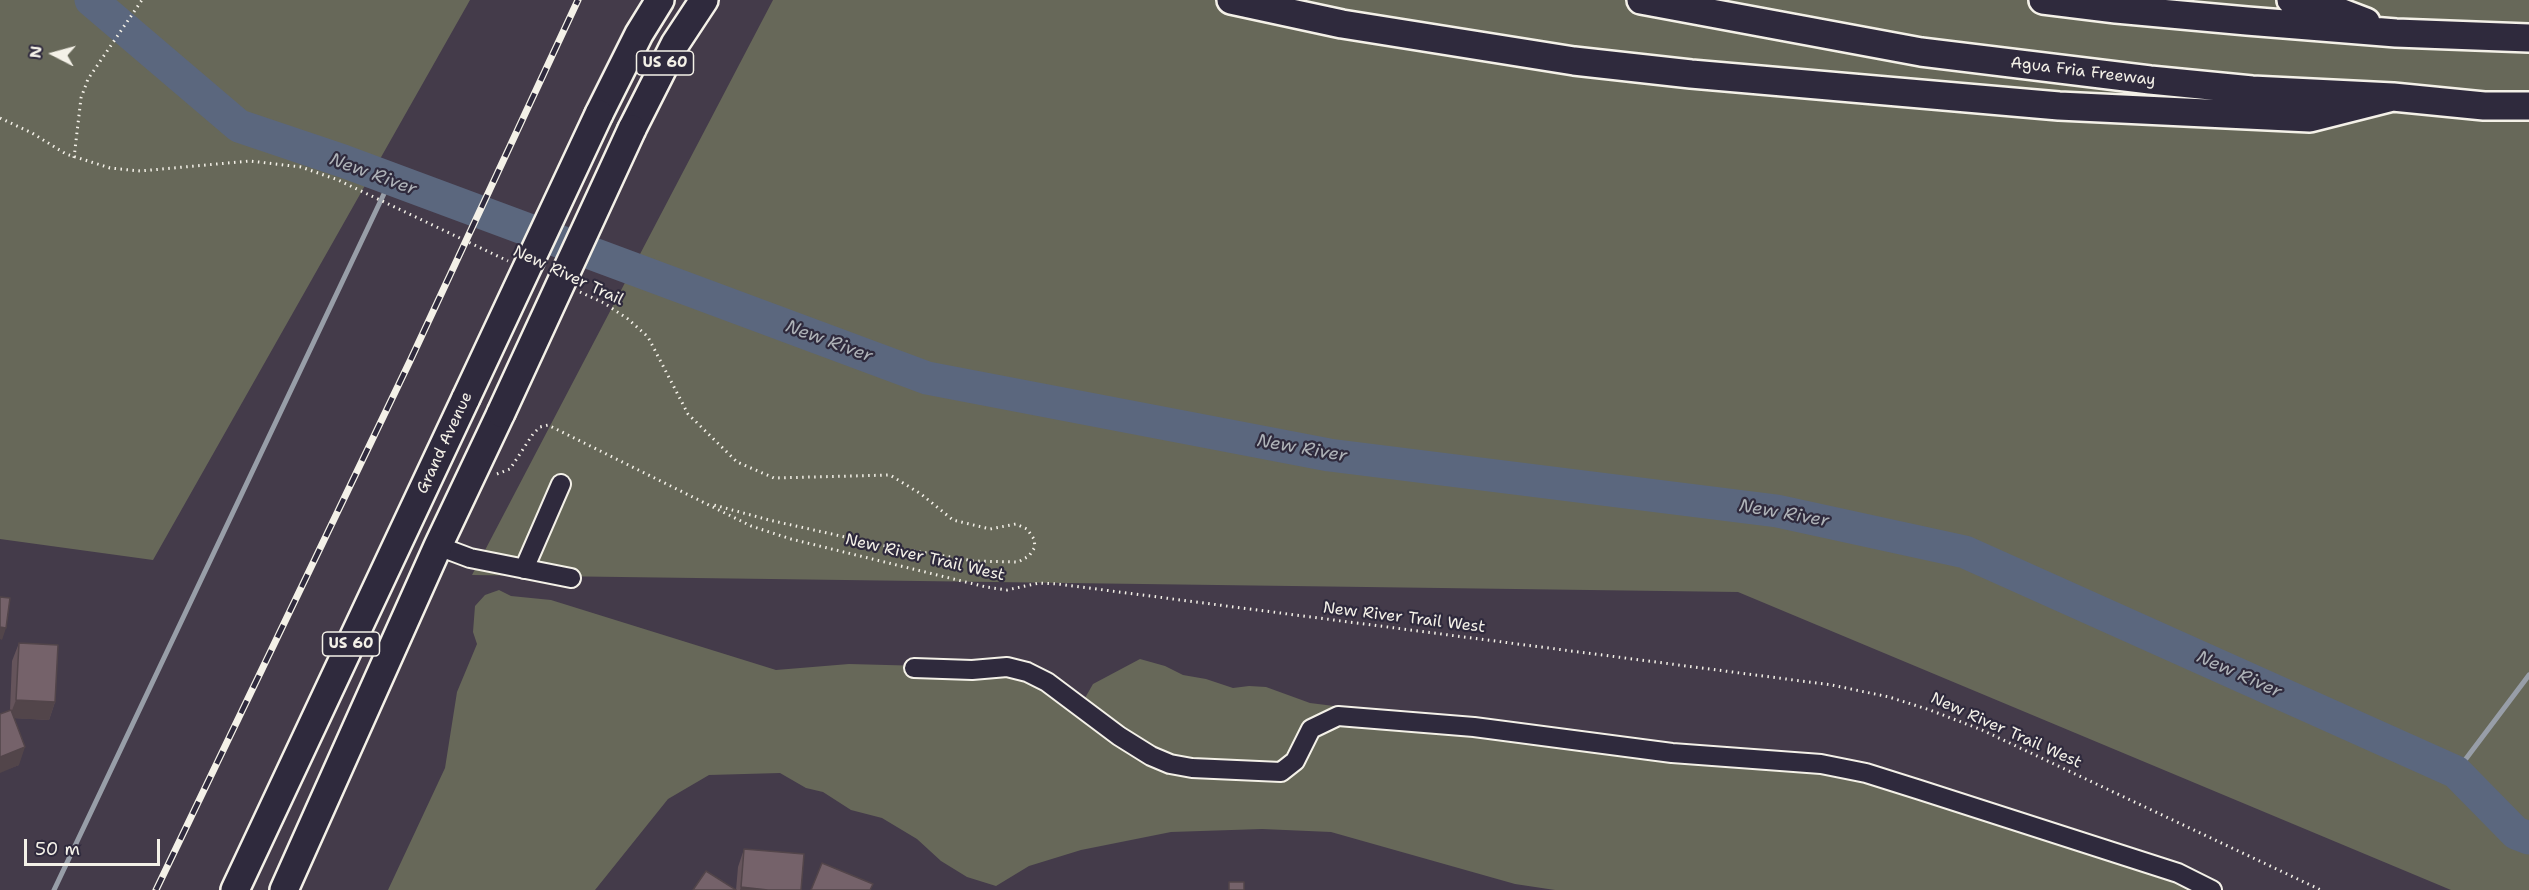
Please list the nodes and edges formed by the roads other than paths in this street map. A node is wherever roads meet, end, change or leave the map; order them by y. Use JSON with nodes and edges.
{"nodes":[{"id":1,"x":660,"y":0,"type":"edge"},
{"id":2,"x":704,"y":0,"type":"edge"},
{"id":3,"x":1231,"y":0,"type":"edge"},
{"id":4,"x":1641,"y":0,"type":"edge"},
{"id":5,"x":2043,"y":0,"type":"edge"},
{"id":6,"x":2291,"y":0,"type":"edge"},
{"id":7,"x":2396,"y":33,"type":"junction"},
{"id":8,"x":2529,"y":38,"type":"edge"},
{"id":9,"x":2393,"y":97,"type":"junction"},
{"id":10,"x":2529,"y":106,"type":"edge"},
{"id":11,"x":561,"y":484,"type":"dead end"},
{"id":12,"x":438,"y":546,"type":"junction"},
{"id":13,"x":524,"y":568,"type":"junction"},
{"id":14,"x":571,"y":578,"type":"dead end"},
{"id":15,"x":914,"y":668,"type":"dead end"},
{"id":16,"x":235,"y":890,"type":"edge"},
{"id":17,"x":284,"y":890,"type":"edge"},
{"id":18,"x":2212,"y":890,"type":"edge"}],
"edges":[{"from":1,"to":16,"type":"highway","name":"Grand Avenue","number":"US 60","bridge":true},
{"from":2,"to":12,"type":"highway","number":"US 60","bridge":true},
{"from":3,"to":9,"type":"highway"},
{"from":4,"to":9,"type":"highway","name":"Agua Fria Freeway"},
{"from":5,"to":7,"type":"highway"},
{"from":6,"to":7,"type":"highway"},
{"from":7,"to":8,"type":"highway"},
{"from":9,"to":10,"type":"highway","name":"Agua Fria Freeway"},
{"from":11,"to":13,"type":"lane"},
{"from":12,"to":13,"type":"lane"},
{"from":12,"to":17,"type":"highway","number":"US 60"},
{"from":13,"to":14,"type":"lane"},
{"from":15,"to":18,"type":"lane"}]}
